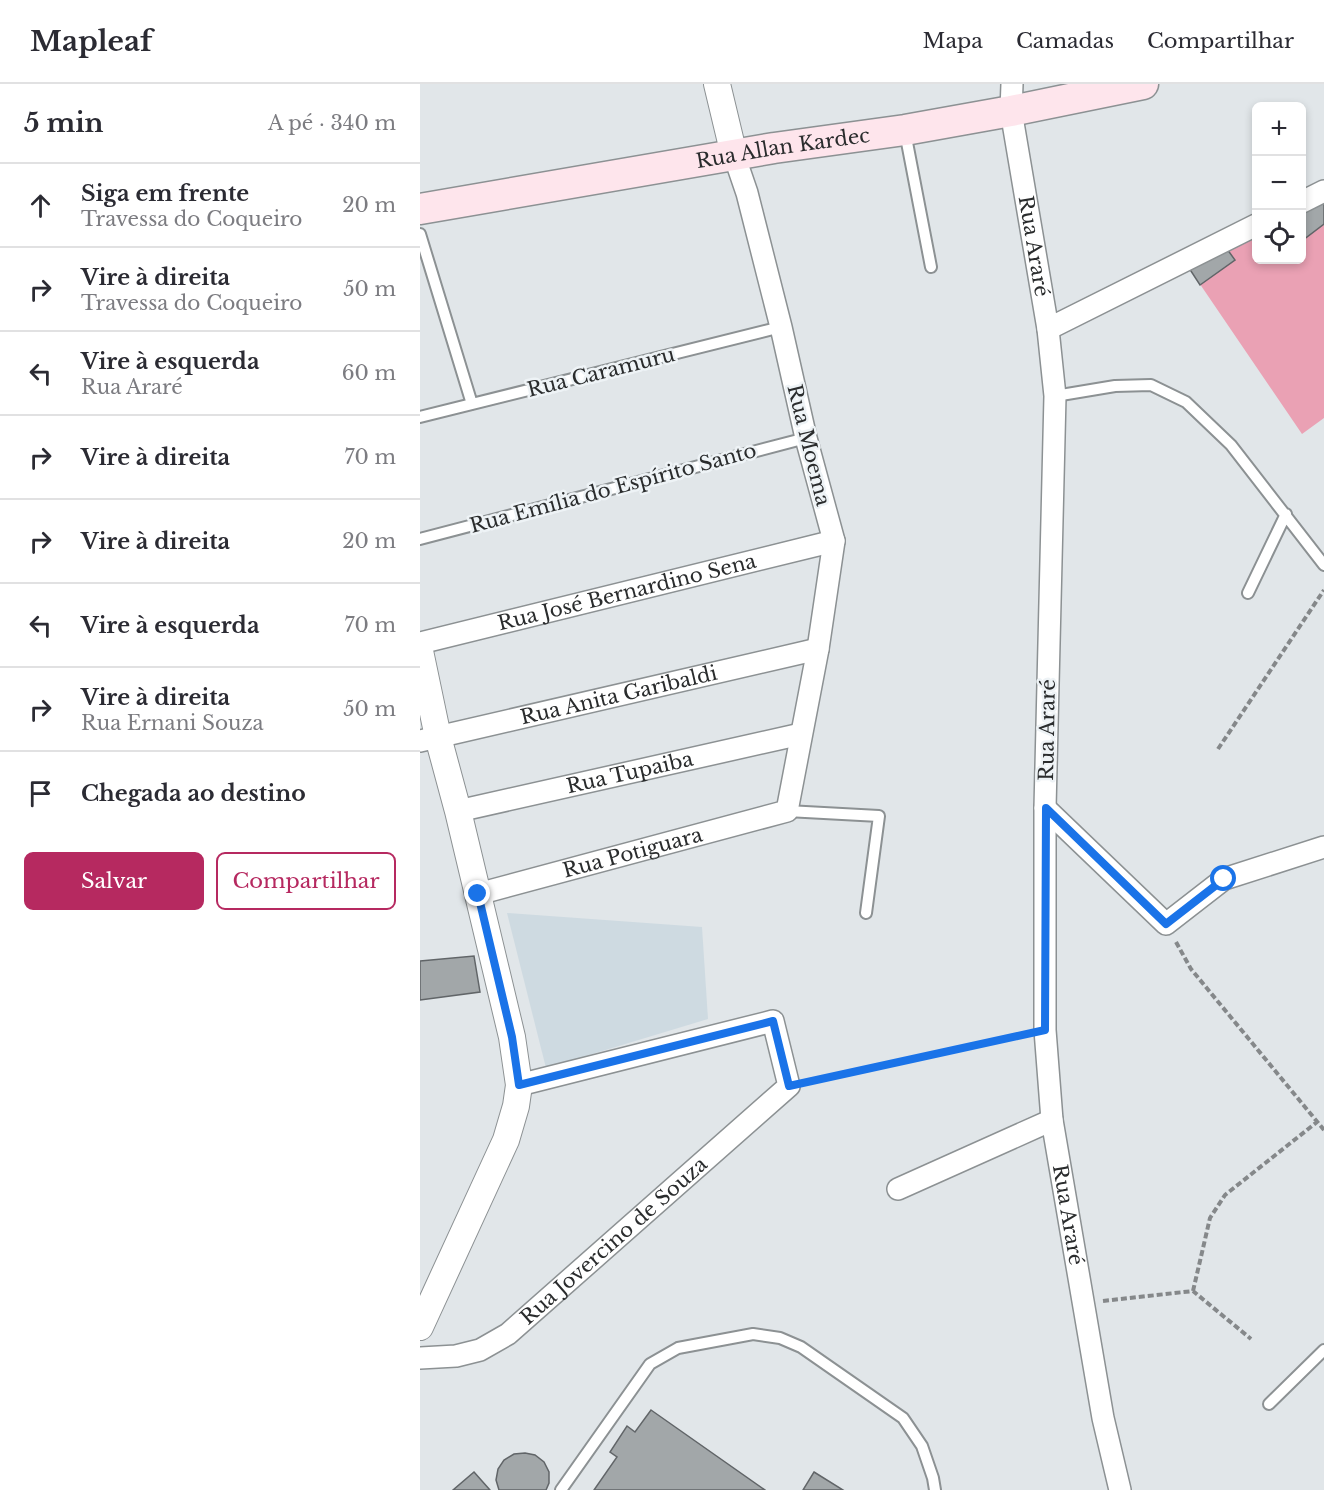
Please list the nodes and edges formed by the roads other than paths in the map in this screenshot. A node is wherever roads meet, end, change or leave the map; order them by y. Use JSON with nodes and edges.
{"nodes":[{"id":1,"x":717,"y":84,"type":"edge"},
{"id":2,"x":1143,"y":84,"type":"edge"},
{"id":3,"x":1012,"y":98,"type":"edge"},
{"id":4,"x":905,"y":130,"type":"junction"},
{"id":5,"x":734,"y":155,"type":"junction"},
{"id":6,"x":1324,"y":191,"type":"edge"},
{"id":7,"x":1306,"y":200,"type":"edge"},
{"id":8,"x":420,"y":209,"type":"edge"},
{"id":9,"x":1252,"y":227,"type":"edge"},
{"id":10,"x":420,"y":234,"type":"edge"},
{"id":11,"x":932,"y":267,"type":"dead end"},
{"id":12,"x":781,"y":327,"type":"junction"},
{"id":13,"x":1048,"y":329,"type":"junction"},
{"id":14,"x":1055,"y":396,"type":"junction"},
{"id":15,"x":472,"y":404,"type":"junction"},
{"id":16,"x":420,"y":417,"type":"edge"},
{"id":17,"x":806,"y":438,"type":"junction"},
{"id":18,"x":1286,"y":514,"type":"junction"},
{"id":19,"x":420,"y":539,"type":"edge"},
{"id":20,"x":834,"y":541,"type":"junction"},
{"id":21,"x":1324,"y":565,"type":"edge"},
{"id":22,"x":1248,"y":593,"type":"dead end"},
{"id":23,"x":420,"y":643,"type":"edge"},
{"id":24,"x":818,"y":649,"type":"junction"},
{"id":25,"x":420,"y":651,"type":"edge"},
{"id":26,"x":801,"y":734,"type":"junction"},
{"id":27,"x":429,"y":739,"type":"edge"},
{"id":28,"x":1046,"y":808,"type":"junction"},
{"id":29,"x":787,"y":810,"type":"junction"},
{"id":30,"x":458,"y":811,"type":"junction"},
{"id":31,"x":1324,"y":847,"type":"edge"},
{"id":32,"x":478,"y":894,"type":"junction"},
{"id":33,"x":866,"y":913,"type":"dead end"},
{"id":34,"x":519,"y":1085,"type":"junction"},
{"id":35,"x":1052,"y":1120,"type":"junction"},
{"id":36,"x":898,"y":1189,"type":"dead end"},
{"id":37,"x":420,"y":1327,"type":"edge"},
{"id":38,"x":1324,"y":1350,"type":"edge"},
{"id":39,"x":420,"y":1358,"type":"edge"},
{"id":40,"x":1269,"y":1404,"type":"dead end"},
{"id":41,"x":561,"y":1490,"type":"edge"},
{"id":42,"x":935,"y":1490,"type":"edge"},
{"id":43,"x":1120,"y":1490,"type":"edge"}],
"edges":[{"from":1,"to":5,"type":"street","name":"Rua Moema"},
{"from":2,"to":3,"type":"main road","name":"Rua Allan Kardec"},
{"from":3,"to":4,"type":"main road","name":"Rua Allan Kardec"},
{"from":3,"to":13,"type":"street","name":"Rua Araré"},
{"from":4,"to":5,"type":"main road","name":"Rua Allan Kardec"},
{"from":4,"to":11,"type":"lane"},
{"from":5,"to":8,"type":"main road","name":"Rua Allan Kardec"},
{"from":5,"to":12,"type":"street","name":"Rua Moema"},
{"from":6,"to":7,"type":"street"},
{"from":9,"to":13,"type":"street"},
{"from":10,"to":15,"type":"lane"},
{"from":12,"to":15,"type":"lane","name":"Rua Caramuru"},
{"from":12,"to":17,"type":"street","name":"Rua Moema"},
{"from":13,"to":14,"type":"street","name":"Rua Araré"},
{"from":14,"to":18,"type":"lane"},
{"from":14,"to":28,"type":"street","name":"Rua Araré"},
{"from":15,"to":16,"type":"lane","name":"Rua Caramuru"},
{"from":17,"to":19,"type":"lane","name":"Rua Emília do Espírito Santo"},
{"from":17,"to":20,"type":"street","name":"Rua Moema"},
{"from":18,"to":21,"type":"lane"},
{"from":18,"to":22,"type":"lane"},
{"from":20,"to":23,"type":"street","name":"Rua José Bernardino Sena"},
{"from":20,"to":24,"type":"street","name":"Rua Moema"},
{"from":24,"to":26,"type":"street","name":"Rua Moema"},
{"from":24,"to":27,"type":"street","name":"Rua Anita Garibaldi"},
{"from":25,"to":27,"type":"street"},
{"from":26,"to":29,"type":"street","name":"Rua Moema"},
{"from":26,"to":30,"type":"street","name":"Rua Tupaiba"},
{"from":27,"to":30,"type":"street"},
{"from":28,"to":31,"type":"street"},
{"from":28,"to":35,"type":"street","name":"Rua Araré"},
{"from":29,"to":32,"type":"street","name":"Rua Potiguara"},
{"from":29,"to":33,"type":"lane"},
{"from":30,"to":32,"type":"street"},
{"from":32,"to":34,"type":"street"},
{"from":34,"to":37,"type":"street"},
{"from":34,"to":39,"type":"street","name":"Rua Jovercino de Souza"},
{"from":35,"to":36,"type":"street"},
{"from":35,"to":43,"type":"street","name":"Rua Araré"},
{"from":38,"to":40,"type":"lane"},
{"from":41,"to":42,"type":"lane"}]}
